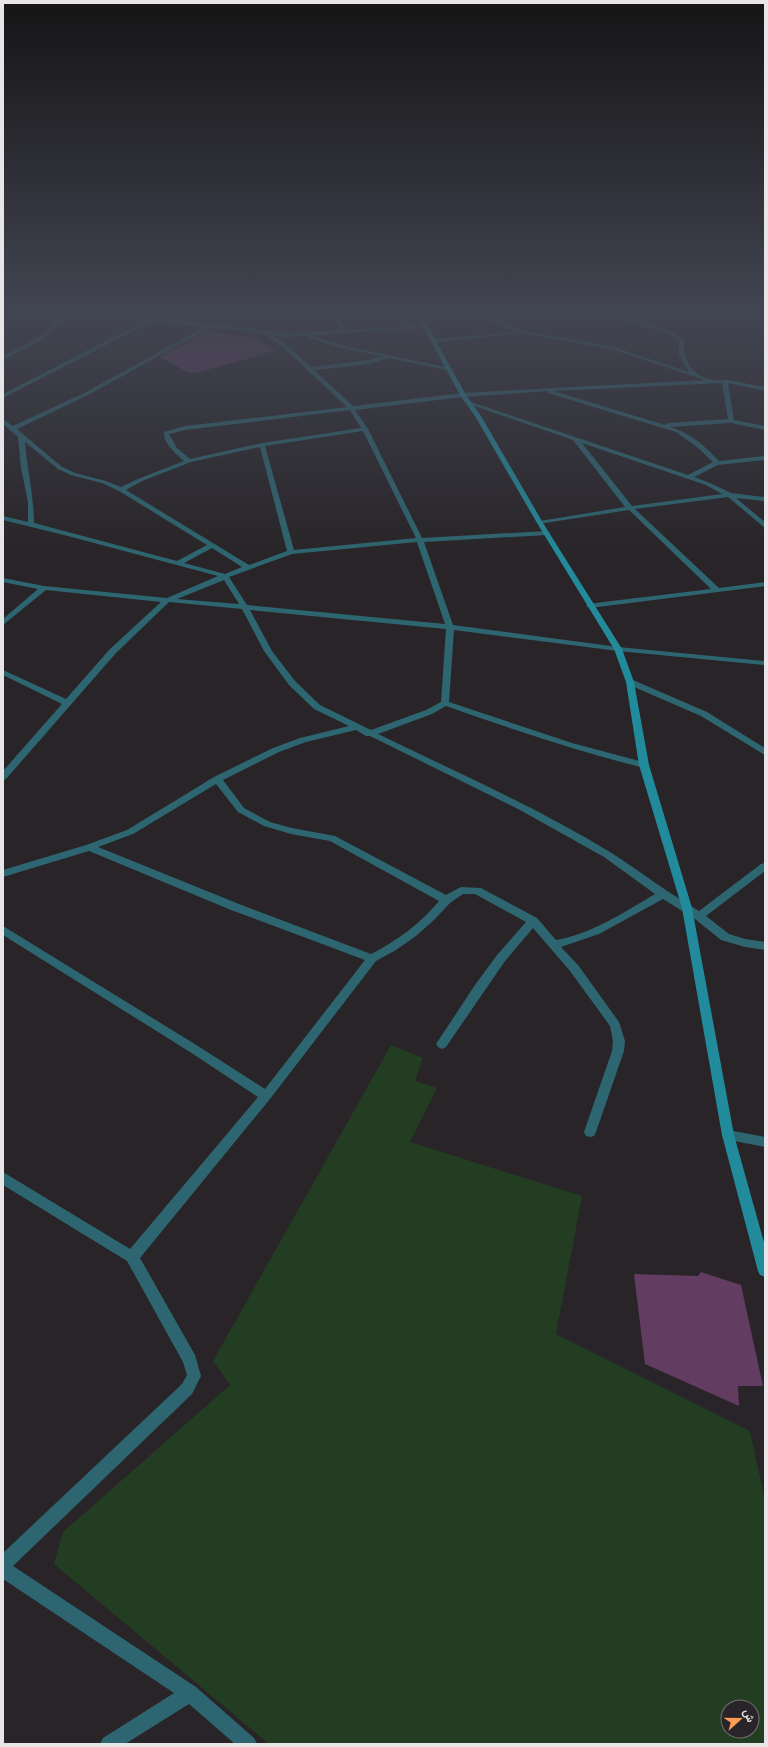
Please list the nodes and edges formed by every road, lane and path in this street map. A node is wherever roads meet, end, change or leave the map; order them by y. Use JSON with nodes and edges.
{"nodes":[{"id":1,"x":83,"y":396,"type":"edge"},
{"id":2,"x":338,"y":396,"type":"edge"},
{"id":3,"x":464,"y":396,"type":"edge"},
{"id":4,"x":496,"y":396,"type":"edge"},
{"id":5,"x":561,"y":396,"type":"edge"},
{"id":6,"x":727,"y":396,"type":"edge"},
{"id":7,"x":466,"y":399,"type":"junction"},
{"id":8,"x":351,"y":408,"type":"junction"},
{"id":9,"x":3,"y":421,"type":"edge"},
{"id":10,"x":731,"y":421,"type":"junction"},
{"id":11,"x":662,"y":426,"type":"junction"},
{"id":12,"x":765,"y":428,"type":"edge"},
{"id":13,"x":12,"y":429,"type":"junction"},
{"id":14,"x":365,"y":429,"type":"junction"},
{"id":15,"x":21,"y":435,"type":"junction"},
{"id":16,"x":575,"y":439,"type":"junction"},
{"id":17,"x":262,"y":445,"type":"junction"},
{"id":18,"x":765,"y":458,"type":"edge"},
{"id":19,"x":189,"y":461,"type":"junction"},
{"id":20,"x":717,"y":463,"type":"junction"},
{"id":21,"x":689,"y":477,"type":"junction"},
{"id":22,"x":121,"y":490,"type":"junction"},
{"id":23,"x":730,"y":496,"type":"junction"},
{"id":24,"x":765,"y":499,"type":"edge"},
{"id":25,"x":630,"y":508,"type":"junction"},
{"id":26,"x":3,"y":518,"type":"edge"},
{"id":27,"x":540,"y":523,"type":"junction"},
{"id":28,"x":31,"y":525,"type":"junction"},
{"id":29,"x":765,"y":526,"type":"edge"},
{"id":30,"x":547,"y":533,"type":"junction"},
{"id":31,"x":420,"y":540,"type":"junction"},
{"id":32,"x":211,"y":546,"type":"junction"},
{"id":33,"x":291,"y":552,"type":"junction"},
{"id":34,"x":178,"y":564,"type":"junction"},
{"id":35,"x":247,"y":567,"type":"junction"},
{"id":36,"x":225,"y":576,"type":"junction"},
{"id":37,"x":3,"y":580,"type":"edge"},
{"id":38,"x":765,"y":584,"type":"edge"},
{"id":39,"x":44,"y":588,"type":"junction"},
{"id":40,"x":717,"y":590,"type":"junction"},
{"id":41,"x":167,"y":600,"type":"junction"},
{"id":42,"x":590,"y":606,"type":"junction"},
{"id":43,"x":243,"y":607,"type":"junction"},
{"id":44,"x":3,"y":623,"type":"edge"},
{"id":45,"x":450,"y":627,"type":"junction"},
{"id":46,"x":618,"y":649,"type":"junction"},
{"id":47,"x":765,"y":662,"type":"edge"},
{"id":48,"x":3,"y":672,"type":"edge"},
{"id":49,"x":630,"y":682,"type":"junction"},
{"id":50,"x":68,"y":703,"type":"junction"},
{"id":51,"x":445,"y":703,"type":"junction"},
{"id":52,"x":356,"y":728,"type":"junction"},
{"id":53,"x":369,"y":734,"type":"junction"},
{"id":54,"x":765,"y":752,"type":"edge"},
{"id":55,"x":644,"y":765,"type":"junction"},
{"id":56,"x":6,"y":769,"type":"edge"},
{"id":57,"x":3,"y":777,"type":"edge"},
{"id":58,"x":217,"y":778,"type":"junction"},
{"id":59,"x":89,"y":847,"type":"junction"},
{"id":60,"x":765,"y":866,"type":"edge"},
{"id":61,"x":3,"y":874,"type":"edge"},
{"id":62,"x":663,"y":894,"type":"junction"},
{"id":63,"x":446,"y":900,"type":"junction"},
{"id":64,"x":687,"y":908,"type":"junction"},
{"id":65,"x":699,"y":916,"type":"junction"},
{"id":66,"x":533,"y":921,"type":"junction"},
{"id":67,"x":3,"y":930,"type":"edge"},
{"id":68,"x":554,"y":944,"type":"junction"},
{"id":69,"x":765,"y":946,"type":"edge"},
{"id":70,"x":372,"y":958,"type":"junction"},
{"id":71,"x":442,"y":1044,"type":"dead end"},
{"id":72,"x":266,"y":1096,"type":"junction"},
{"id":73,"x":590,"y":1132,"type":"dead end"},
{"id":74,"x":728,"y":1135,"type":"junction"},
{"id":75,"x":765,"y":1142,"type":"edge"},
{"id":76,"x":3,"y":1178,"type":"edge"},
{"id":77,"x":132,"y":1257,"type":"junction"},
{"id":78,"x":765,"y":1271,"type":"edge"},
{"id":79,"x":3,"y":1564,"type":"edge"},
{"id":80,"x":3,"y":1569,"type":"edge"},
{"id":81,"x":190,"y":1693,"type":"junction"},
{"id":82,"x":109,"y":1744,"type":"edge"},
{"id":83,"x":248,"y":1744,"type":"edge"}],
"edges":[{"from":1,"to":13,"type":"street"},
{"from":2,"to":8,"type":"street"},
{"from":3,"to":7,"type":"street"},
{"from":4,"to":7,"type":"street"},
{"from":5,"to":11,"type":"street"},
{"from":6,"to":10,"type":"street"},
{"from":7,"to":8,"type":"street"},
{"from":7,"to":16,"type":"street"},
{"from":7,"to":27,"type":"street"},
{"from":8,"to":14,"type":"street"},
{"from":8,"to":19,"type":"street"},
{"from":9,"to":13,"type":"street"},
{"from":10,"to":11,"type":"street"},
{"from":10,"to":12,"type":"street"},
{"from":11,"to":20,"type":"street"},
{"from":13,"to":15,"type":"street"},
{"from":14,"to":17,"type":"street"},
{"from":14,"to":31,"type":"street"},
{"from":15,"to":22,"type":"street"},
{"from":15,"to":28,"type":"street"},
{"from":16,"to":21,"type":"street"},
{"from":16,"to":25,"type":"street"},
{"from":17,"to":19,"type":"street"},
{"from":17,"to":33,"type":"street"},
{"from":18,"to":20,"type":"street"},
{"from":19,"to":22,"type":"street"},
{"from":20,"to":21,"type":"street"},
{"from":21,"to":23,"type":"street"},
{"from":22,"to":32,"type":"street"},
{"from":23,"to":24,"type":"street"},
{"from":23,"to":25,"type":"street"},
{"from":23,"to":29,"type":"street"},
{"from":25,"to":27,"type":"street"},
{"from":25,"to":40,"type":"street"},
{"from":26,"to":28,"type":"street"},
{"from":27,"to":30,"type":"street"},
{"from":28,"to":34,"type":"street"},
{"from":30,"to":31,"type":"street"},
{"from":30,"to":42,"type":"street"},
{"from":31,"to":33,"type":"street"},
{"from":31,"to":45,"type":"street"},
{"from":32,"to":34,"type":"street"},
{"from":32,"to":35,"type":"street"},
{"from":33,"to":35,"type":"street"},
{"from":34,"to":36,"type":"street"},
{"from":35,"to":36,"type":"street"},
{"from":36,"to":41,"type":"street"},
{"from":36,"to":43,"type":"street"},
{"from":37,"to":39,"type":"street"},
{"from":38,"to":40,"type":"street"},
{"from":39,"to":41,"type":"street"},
{"from":39,"to":44,"type":"street"},
{"from":40,"to":42,"type":"street"},
{"from":41,"to":43,"type":"street"},
{"from":41,"to":50,"type":"street"},
{"from":42,"to":46,"type":"street"},
{"from":43,"to":45,"type":"street"},
{"from":43,"to":52,"type":"street"},
{"from":45,"to":46,"type":"street"},
{"from":45,"to":51,"type":"street"},
{"from":46,"to":47,"type":"street"},
{"from":46,"to":49,"type":"street"},
{"from":48,"to":50,"type":"street"},
{"from":49,"to":54,"type":"street"},
{"from":49,"to":55,"type":"street"},
{"from":50,"to":56,"type":"street"},
{"from":51,"to":53,"type":"street"},
{"from":51,"to":55,"type":"street"},
{"from":52,"to":53,"type":"street"},
{"from":52,"to":58,"type":"street"},
{"from":53,"to":62,"type":"street"},
{"from":55,"to":64,"type":"street"},
{"from":56,"to":57,"type":"street"},
{"from":58,"to":59,"type":"street"},
{"from":58,"to":63,"type":"street"},
{"from":59,"to":61,"type":"street"},
{"from":59,"to":70,"type":"street"},
{"from":60,"to":65,"type":"street"},
{"from":62,"to":64,"type":"street"},
{"from":62,"to":68,"type":"street"},
{"from":63,"to":66,"type":"street"},
{"from":63,"to":70,"type":"street"},
{"from":64,"to":65,"type":"street"},
{"from":64,"to":74,"type":"street"},
{"from":65,"to":69,"type":"street"},
{"from":66,"to":68,"type":"street"},
{"from":66,"to":71,"type":"street"},
{"from":67,"to":72,"type":"street"},
{"from":68,"to":73,"type":"street"},
{"from":70,"to":72,"type":"street"},
{"from":72,"to":77,"type":"street"},
{"from":74,"to":75,"type":"street"},
{"from":74,"to":78,"type":"street"},
{"from":76,"to":77,"type":"street"},
{"from":77,"to":79,"type":"street"},
{"from":80,"to":81,"type":"street"},
{"from":81,"to":82,"type":"street"},
{"from":81,"to":83,"type":"street"}]}
